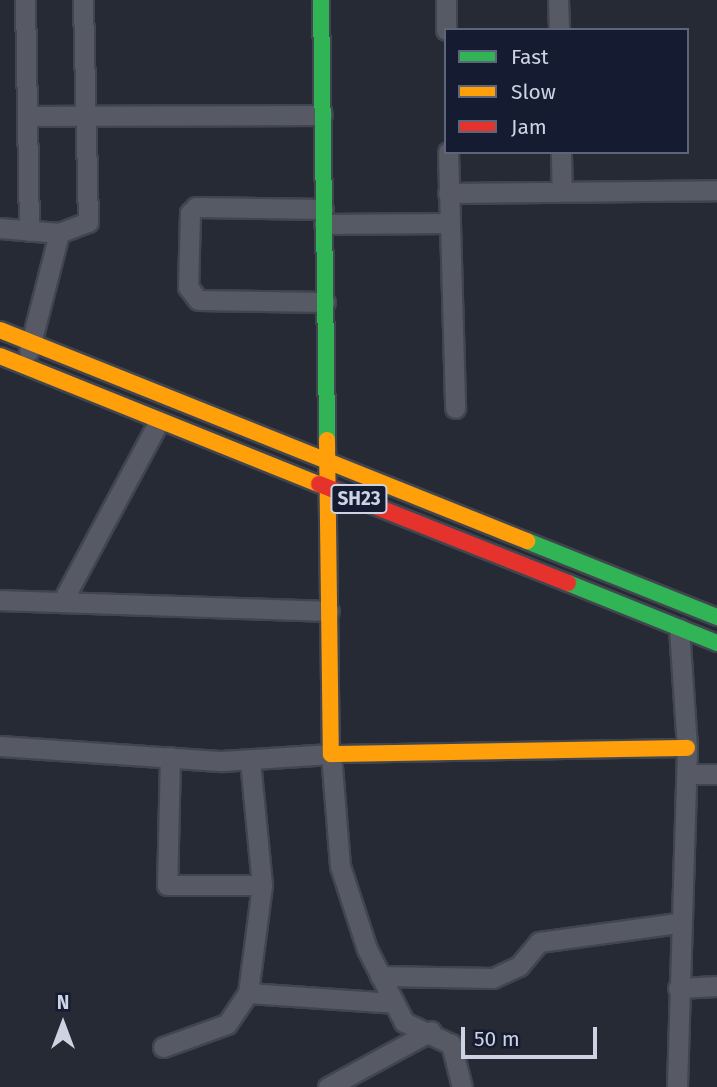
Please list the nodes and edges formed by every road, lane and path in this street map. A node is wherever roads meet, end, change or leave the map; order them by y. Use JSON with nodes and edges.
{"nodes":[{"id":1,"x":25,"y":0,"type":"edge"},
{"id":2,"x":83,"y":0,"type":"edge"},
{"id":3,"x":320,"y":0,"type":"edge"},
{"id":4,"x":446,"y":0,"type":"edge"},
{"id":5,"x":558,"y":0,"type":"edge"},
{"id":6,"x":446,"y":28,"type":"edge"},
{"id":7,"x":559,"y":28,"type":"edge"},
{"id":8,"x":87,"y":115,"type":"junction"},
{"id":9,"x":322,"y":115,"type":"junction"},
{"id":10,"x":27,"y":116,"type":"junction"},
{"id":11,"x":447,"y":154,"type":"edge"},
{"id":12,"x":561,"y":154,"type":"edge"},
{"id":13,"x":717,"y":190,"type":"edge"},
{"id":14,"x":562,"y":191,"type":"junction"},
{"id":15,"x":448,"y":193,"type":"junction"},
{"id":16,"x":324,"y":216,"type":"junction"},
{"id":17,"x":448,"y":223,"type":"junction"},
{"id":18,"x":0,"y":229,"type":"edge"},
{"id":19,"x":29,"y":231,"type":"junction"},
{"id":20,"x":59,"y":233,"type":"junction"},
{"id":21,"x":325,"y":302,"type":"junction"},
{"id":22,"x":0,"y":330,"type":"edge"},
{"id":23,"x":33,"y":343,"type":"junction"},
{"id":24,"x":0,"y":356,"type":"edge"},
{"id":25,"x":23,"y":365,"type":"junction"},
{"id":26,"x":455,"y":408,"type":"dead end"},
{"id":27,"x":159,"y":421,"type":"junction"},
{"id":28,"x":326,"y":458,"type":"junction"},
{"id":29,"x":326,"y":486,"type":"junction"},
{"id":30,"x":0,"y":600,"type":"edge"},
{"id":31,"x":62,"y":602,"type":"junction"},
{"id":32,"x":329,"y":611,"type":"junction"},
{"id":33,"x":717,"y":617,"type":"edge"},
{"id":34,"x":679,"y":628,"type":"junction"},
{"id":35,"x":717,"y":643,"type":"edge"},
{"id":36,"x":0,"y":746,"type":"edge"},
{"id":37,"x":687,"y":748,"type":"junction"},
{"id":38,"x":331,"y":754,"type":"junction"},
{"id":39,"x":170,"y":757,"type":"junction"},
{"id":40,"x":250,"y":761,"type":"junction"},
{"id":41,"x":687,"y":774,"type":"junction"},
{"id":42,"x":717,"y":774,"type":"edge"},
{"id":43,"x":262,"y":885,"type":"junction"},
{"id":44,"x":678,"y":923,"type":"junction"},
{"id":45,"x":380,"y":976,"type":"junction"},
{"id":46,"x":717,"y":986,"type":"edge"},
{"id":47,"x":678,"y":988,"type":"junction"},
{"id":48,"x":248,"y":993,"type":"junction"},
{"id":49,"x":393,"y":1003,"type":"junction"},
{"id":50,"x":431,"y":1031,"type":"junction"},
{"id":51,"x":163,"y":1047,"type":"dead end"},
{"id":52,"x":328,"y":1087,"type":"edge"},
{"id":53,"x":462,"y":1087,"type":"edge"},
{"id":54,"x":677,"y":1087,"type":"edge"}],
"edges":[{"from":1,"to":10,"type":"street"},
{"from":2,"to":8,"type":"street"},
{"from":3,"to":9,"type":"main road"},
{"from":4,"to":6,"type":"street"},
{"from":5,"to":7,"type":"street"},
{"from":8,"to":9,"type":"street"},
{"from":8,"to":10,"type":"street"},
{"from":8,"to":20,"type":"street"},
{"from":9,"to":16,"type":"main road"},
{"from":10,"to":19,"type":"street"},
{"from":11,"to":15,"type":"street"},
{"from":12,"to":14,"type":"street"},
{"from":13,"to":14,"type":"street"},
{"from":14,"to":15,"type":"street"},
{"from":15,"to":17,"type":"street"},
{"from":16,"to":17,"type":"street"},
{"from":16,"to":21,"type":"main road"},
{"from":16,"to":21,"type":"street"},
{"from":17,"to":26,"type":"street"},
{"from":18,"to":19,"type":"street"},
{"from":19,"to":20,"type":"street"},
{"from":20,"to":23,"type":"street"},
{"from":21,"to":28,"type":"main road"},
{"from":22,"to":23,"type":"main road","number":"SH23"},
{"from":23,"to":25,"type":"street"},
{"from":23,"to":28,"type":"main road","number":"SH23"},
{"from":24,"to":25,"type":"main road","number":"SH23"},
{"from":25,"to":27,"type":"main road","number":"SH23"},
{"from":27,"to":29,"type":"main road","number":"SH23"},
{"from":27,"to":31,"type":"street"},
{"from":28,"to":29,"type":"main road"},
{"from":28,"to":33,"type":"main road","number":"SH23"},
{"from":29,"to":32,"type":"main road"},
{"from":29,"to":34,"type":"main road","number":"SH23"},
{"from":30,"to":31,"type":"street"},
{"from":31,"to":32,"type":"street"},
{"from":32,"to":38,"type":"main road"},
{"from":34,"to":35,"type":"main road","number":"SH23"},
{"from":34,"to":37,"type":"street"},
{"from":36,"to":39,"type":"street"},
{"from":37,"to":38,"type":"main road"},
{"from":37,"to":41,"type":"street"},
{"from":38,"to":40,"type":"street"},
{"from":38,"to":45,"type":"street"},
{"from":39,"to":40,"type":"street"},
{"from":39,"to":43,"type":"street"},
{"from":40,"to":43,"type":"street"},
{"from":41,"to":42,"type":"street"},
{"from":41,"to":44,"type":"street"},
{"from":43,"to":48,"type":"street"},
{"from":44,"to":45,"type":"street"},
{"from":44,"to":47,"type":"street"},
{"from":45,"to":49,"type":"street"},
{"from":46,"to":47,"type":"street"},
{"from":47,"to":54,"type":"street"},
{"from":48,"to":49,"type":"street"},
{"from":48,"to":51,"type":"street"},
{"from":49,"to":50,"type":"street"},
{"from":50,"to":52,"type":"street"},
{"from":50,"to":53,"type":"street"}]}
